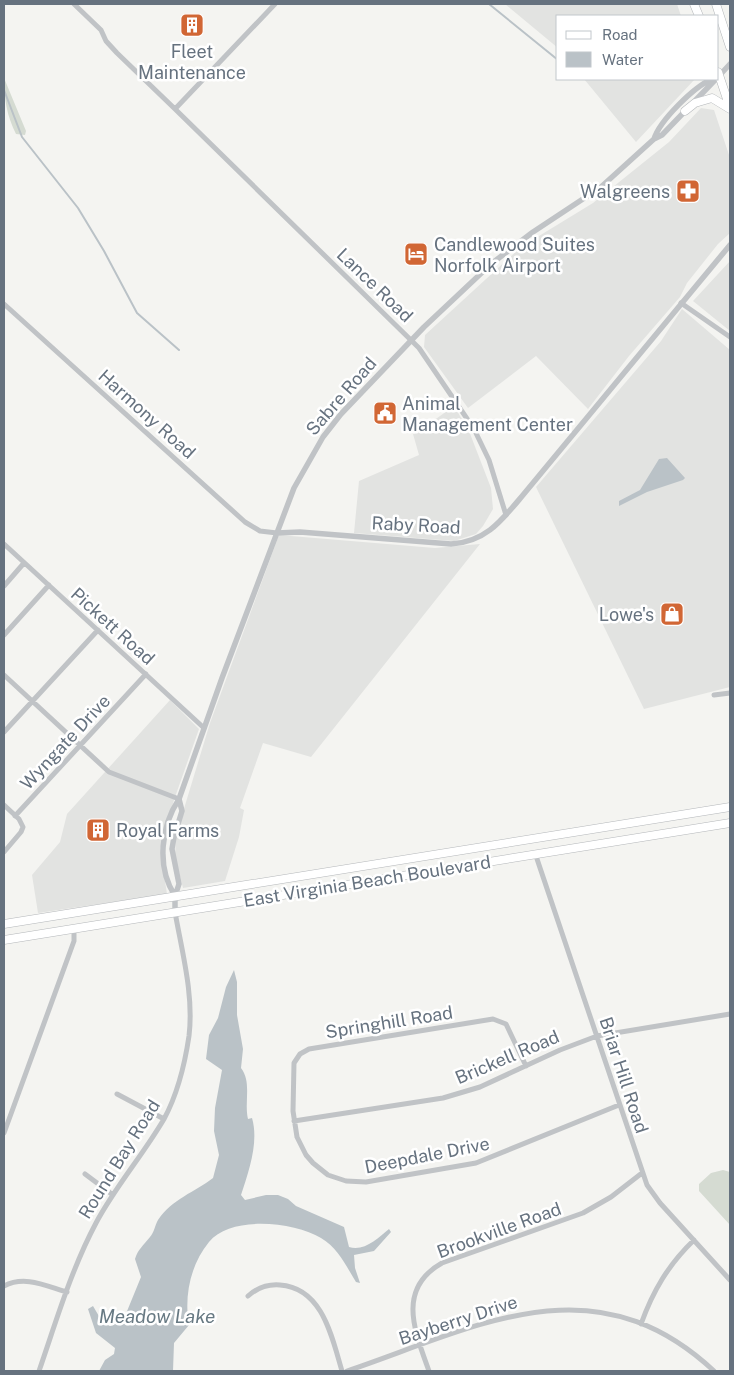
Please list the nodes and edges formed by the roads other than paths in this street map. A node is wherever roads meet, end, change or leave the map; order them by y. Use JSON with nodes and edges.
{"nodes":[{"id":1,"x":74,"y":4,"type":"edge"},
{"id":2,"x":275,"y":4,"type":"edge"},
{"id":3,"x":716,"y":4,"type":"edge"},
{"id":4,"x":722,"y":21,"type":"junction"},
{"id":5,"x":730,"y":30,"type":"edge"},
{"id":6,"x":730,"y":46,"type":"edge"},
{"id":7,"x":730,"y":64,"type":"edge"},
{"id":8,"x":719,"y":74,"type":"edge"},
{"id":9,"x":710,"y":80,"type":"edge"},
{"id":10,"x":713,"y":80,"type":"edge"},
{"id":11,"x":719,"y":80,"type":"edge"},
{"id":12,"x":175,"y":109,"type":"junction"},
{"id":13,"x":730,"y":109,"type":"edge"},
{"id":14,"x":685,"y":111,"type":"junction"},
{"id":15,"x":654,"y":139,"type":"junction"},
{"id":16,"x":730,"y":245,"type":"edge"},
{"id":17,"x":681,"y":303,"type":"junction"},
{"id":18,"x":4,"y":304,"type":"edge"},
{"id":19,"x":730,"y":337,"type":"edge"},
{"id":20,"x":412,"y":340,"type":"junction"},
{"id":21,"x":506,"y":515,"type":"junction"},
{"id":22,"x":277,"y":533,"type":"junction"},
{"id":23,"x":4,"y":544,"type":"edge"},
{"id":24,"x":24,"y":563,"type":"junction"},
{"id":25,"x":49,"y":585,"type":"junction"},
{"id":26,"x":4,"y":586,"type":"edge"},
{"id":27,"x":98,"y":630,"type":"junction"},
{"id":28,"x":4,"y":635,"type":"edge"},
{"id":29,"x":146,"y":674,"type":"junction"},
{"id":30,"x":4,"y":675,"type":"edge"},
{"id":31,"x":730,"y":693,"type":"edge"},
{"id":32,"x":714,"y":695,"type":"dead end"},
{"id":33,"x":32,"y":701,"type":"junction"},
{"id":34,"x":204,"y":728,"type":"junction"},
{"id":35,"x":4,"y":732,"type":"edge"},
{"id":36,"x":80,"y":745,"type":"junction"},
{"id":37,"x":180,"y":799,"type":"junction"},
{"id":38,"x":4,"y":805,"type":"edge"},
{"id":39,"x":730,"y":807,"type":"edge"},
{"id":40,"x":15,"y":816,"type":"junction"},
{"id":41,"x":730,"y":823,"type":"edge"},
{"id":42,"x":4,"y":852,"type":"edge"},
{"id":43,"x":535,"y":853,"type":"junction"},
{"id":44,"x":175,"y":896,"type":"junction"},
{"id":45,"x":175,"y":912,"type":"junction"},
{"id":46,"x":4,"y":924,"type":"edge"},
{"id":47,"x":74,"y":929,"type":"junction"},
{"id":48,"x":4,"y":940,"type":"edge"},
{"id":49,"x":730,"y":1014,"type":"edge"},
{"id":50,"x":597,"y":1036,"type":"junction"},
{"id":51,"x":526,"y":1066,"type":"junction"},
{"id":52,"x":117,"y":1094,"type":"dead end"},
{"id":53,"x":619,"y":1105,"type":"junction"},
{"id":54,"x":164,"y":1119,"type":"junction"},
{"id":55,"x":294,"y":1121,"type":"junction"},
{"id":56,"x":4,"y":1133,"type":"edge"},
{"id":57,"x":642,"y":1173,"type":"junction"},
{"id":58,"x":85,"y":1174,"type":"dead end"},
{"id":59,"x":113,"y":1195,"type":"junction"},
{"id":60,"x":694,"y":1240,"type":"junction"},
{"id":61,"x":730,"y":1280,"type":"edge"},
{"id":62,"x":4,"y":1286,"type":"edge"},
{"id":63,"x":67,"y":1292,"type":"junction"},
{"id":64,"x":248,"y":1296,"type":"dead end"},
{"id":65,"x":641,"y":1324,"type":"junction"},
{"id":66,"x":420,"y":1346,"type":"junction"},
{"id":67,"x":39,"y":1371,"type":"edge"},
{"id":68,"x":342,"y":1371,"type":"edge"},
{"id":69,"x":347,"y":1371,"type":"edge"},
{"id":70,"x":429,"y":1371,"type":"edge"},
{"id":71,"x":714,"y":1371,"type":"edge"}],
"edges":[{"from":1,"to":12,"type":"street","name":"Lance Road"},
{"from":2,"to":12,"type":"street"},
{"from":3,"to":4,"type":"main road"},
{"from":4,"to":5,"type":"main road"},
{"from":4,"to":6,"type":"main road"},
{"from":7,"to":8,"type":"street"},
{"from":9,"to":15,"type":"street"},
{"from":10,"to":14,"type":"street"},
{"from":11,"to":13,"type":"main road"},
{"from":12,"to":20,"type":"street","name":"Lance Road"},
{"from":13,"to":14,"type":"main road"},
{"from":14,"to":15,"type":"street"},
{"from":15,"to":20,"type":"street","name":"Sabre Road"},
{"from":16,"to":17,"type":"street","name":"Raby Road"},
{"from":17,"to":19,"type":"street"},
{"from":17,"to":21,"type":"street","name":"Raby Road"},
{"from":18,"to":22,"type":"street","name":"Harmony Road"},
{"from":20,"to":21,"type":"street","name":"Lance Road"},
{"from":20,"to":22,"type":"street","name":"Sabre Road"},
{"from":21,"to":22,"type":"street","name":"Raby Road"},
{"from":22,"to":34,"type":"street"},
{"from":23,"to":24,"type":"street","name":"Pickett Road"},
{"from":24,"to":25,"type":"street","name":"Pickett Road"},
{"from":24,"to":26,"type":"street"},
{"from":25,"to":27,"type":"street","name":"Pickett Road"},
{"from":25,"to":28,"type":"street"},
{"from":27,"to":29,"type":"street","name":"Pickett Road"},
{"from":27,"to":33,"type":"street"},
{"from":29,"to":34,"type":"street","name":"Pickett Road"},
{"from":29,"to":36,"type":"street","name":"Wyngate Drive"},
{"from":30,"to":33,"type":"street"},
{"from":31,"to":32,"type":"street"},
{"from":33,"to":35,"type":"street"},
{"from":33,"to":36,"type":"street"},
{"from":34,"to":37,"type":"street"},
{"from":36,"to":37,"type":"street"},
{"from":36,"to":40,"type":"street","name":"Wyngate Drive"},
{"from":37,"to":44,"type":"street"},
{"from":37,"to":44,"type":"street"},
{"from":38,"to":40,"type":"street"},
{"from":39,"to":44,"type":"main road","name":"East Virginia Beach Boulevard"},
{"from":40,"to":42,"type":"street"},
{"from":41,"to":43,"type":"main road","name":"East Virginia Beach Boulevard"},
{"from":43,"to":45,"type":"main road","name":"East Virginia Beach Boulevard"},
{"from":43,"to":50,"type":"street","name":"Briar Hill Road"},
{"from":44,"to":45,"type":"street","name":"Round Bay Road"},
{"from":44,"to":46,"type":"main road","name":"East Virginia Beach Boulevard"},
{"from":45,"to":47,"type":"main road","name":"East Virginia Beach Boulevard"},
{"from":45,"to":54,"type":"street","name":"Round Bay Road"},
{"from":47,"to":48,"type":"main road","name":"East Virginia Beach Boulevard"},
{"from":47,"to":56,"type":"street"},
{"from":49,"to":50,"type":"street","name":"Brickell Road"},
{"from":50,"to":51,"type":"street","name":"Brickell Road"},
{"from":50,"to":53,"type":"street","name":"Briar Hill Road"},
{"from":51,"to":55,"type":"street","name":"Brickell Road"},
{"from":51,"to":55,"type":"street","name":"Springhill Road"},
{"from":52,"to":54,"type":"street"},
{"from":53,"to":55,"type":"street","name":"Deepdale Drive"},
{"from":53,"to":57,"type":"street","name":"Briar Hill Road"},
{"from":54,"to":59,"type":"street","name":"Round Bay Road"},
{"from":57,"to":60,"type":"street","name":"Briar Hill Road"},
{"from":57,"to":66,"type":"street","name":"Brookville Road"},
{"from":58,"to":59,"type":"street"},
{"from":59,"to":63,"type":"street","name":"Round Bay Road"},
{"from":60,"to":61,"type":"street","name":"Briar Hill Road"},
{"from":60,"to":65,"type":"street"},
{"from":62,"to":63,"type":"street"},
{"from":63,"to":67,"type":"street","name":"Round Bay Road"},
{"from":64,"to":68,"type":"street"},
{"from":65,"to":66,"type":"street","name":"Bayberry Drive"},
{"from":65,"to":71,"type":"street","name":"Bayberry Drive"},
{"from":66,"to":69,"type":"street","name":"Bayberry Drive"},
{"from":66,"to":70,"type":"street","name":"Brookville Road"}]}
